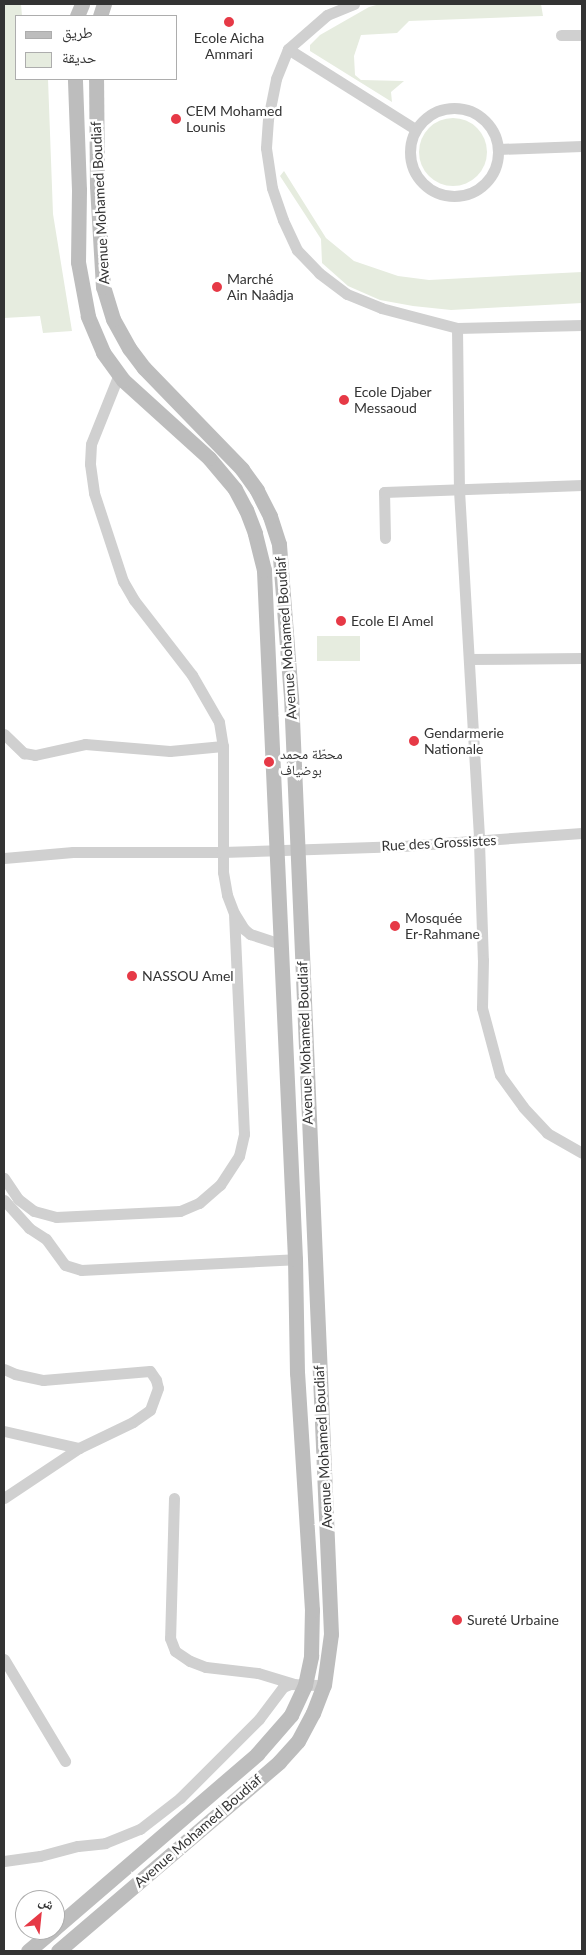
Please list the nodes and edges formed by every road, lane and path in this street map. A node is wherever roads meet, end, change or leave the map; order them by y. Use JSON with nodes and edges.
{"nodes":[{"id":1,"x":354,"y":4,"type":"edge"},
{"id":2,"x":561,"y":35,"type":"dead end"},
{"id":3,"x":582,"y":35,"type":"edge"},
{"id":4,"x":288,"y":49,"type":"junction"},
{"id":5,"x":75,"y":80,"type":"edge"},
{"id":6,"x":96,"y":80,"type":"edge"},
{"id":7,"x":415,"y":129,"type":"junction"},
{"id":8,"x":582,"y":146,"type":"edge"},
{"id":9,"x":499,"y":149,"type":"junction"},
{"id":10,"x":582,"y":325,"type":"edge"},
{"id":11,"x":457,"y":328,"type":"junction"},
{"id":12,"x":119,"y":374,"type":"junction"},
{"id":13,"x":582,"y":485,"type":"edge"},
{"id":14,"x":459,"y":490,"type":"junction"},
{"id":15,"x":385,"y":538,"type":"dead end"},
{"id":16,"x":582,"y":658,"type":"edge"},
{"id":17,"x":469,"y":659,"type":"junction"},
{"id":18,"x":4,"y":734,"type":"edge"},
{"id":19,"x":222,"y":746,"type":"junction"},
{"id":20,"x":582,"y":833,"type":"edge"},
{"id":21,"x":479,"y":842,"type":"junction"},
{"id":22,"x":296,"y":849,"type":"junction"},
{"id":23,"x":276,"y":850,"type":"junction"},
{"id":24,"x":222,"y":852,"type":"junction"},
{"id":25,"x":4,"y":858,"type":"edge"},
{"id":26,"x":234,"y":913,"type":"junction"},
{"id":27,"x":280,"y":944,"type":"junction"},
{"id":28,"x":582,"y":1153,"type":"edge"},
{"id":29,"x":4,"y":1178,"type":"edge"},
{"id":30,"x":4,"y":1200,"type":"edge"},
{"id":31,"x":296,"y":1260,"type":"junction"},
{"id":32,"x":4,"y":1369,"type":"edge"},
{"id":33,"x":4,"y":1431,"type":"edge"},
{"id":34,"x":79,"y":1448,"type":"junction"},
{"id":35,"x":4,"y":1498,"type":"edge"},
{"id":36,"x":174,"y":1498,"type":"dead end"},
{"id":37,"x":4,"y":1659,"type":"edge"},
{"id":38,"x":299,"y":1684,"type":"junction"},
{"id":39,"x":324,"y":1685,"type":"junction"},
{"id":40,"x":65,"y":1760,"type":"dead end"},
{"id":41,"x":4,"y":1861,"type":"edge"},
{"id":42,"x":65,"y":1920,"type":"edge"},
{"id":43,"x":41,"y":1940,"type":"edge"},
{"id":44,"x":28,"y":1951,"type":"edge"},
{"id":45,"x":58,"y":1951,"type":"edge"}],
"edges":[{"from":1,"to":4,"type":"street"},
{"from":2,"to":3,"type":"street"},
{"from":4,"to":7,"type":"street"},
{"from":4,"to":11,"type":"street"},
{"from":5,"to":12,"type":"main road","name":"Avenue Mohamed Boudiaf"},
{"from":6,"to":22,"type":"main road","name":"Avenue Mohamed Boudiaf"},
{"from":7,"to":9,"type":"street"},
{"from":7,"to":9,"type":"street"},
{"from":8,"to":9,"type":"street"},
{"from":10,"to":11,"type":"street"},
{"from":11,"to":14,"type":"street"},
{"from":12,"to":19,"type":"street"},
{"from":12,"to":23,"type":"main road","name":"Avenue Mohamed Boudiaf"},
{"from":13,"to":14,"type":"street"},
{"from":14,"to":15,"type":"street"},
{"from":14,"to":17,"type":"street"},
{"from":16,"to":17,"type":"street"},
{"from":17,"to":21,"type":"street"},
{"from":18,"to":19,"type":"street"},
{"from":19,"to":24,"type":"street"},
{"from":20,"to":21,"type":"street","name":"Rue des Grossistes"},
{"from":21,"to":22,"type":"street","name":"Rue des Grossistes"},
{"from":21,"to":28,"type":"street"},
{"from":22,"to":23,"type":"street","name":"Rue des Grossistes"},
{"from":22,"to":39,"type":"main road","name":"Avenue Mohamed Boudiaf"},
{"from":23,"to":24,"type":"street","name":"Rue des Grossistes"},
{"from":23,"to":27,"type":"main road","name":"Avenue Mohamed Boudiaf"},
{"from":24,"to":25,"type":"street","name":"Rue des Grossistes"},
{"from":24,"to":26,"type":"street"},
{"from":26,"to":27,"type":"street"},
{"from":26,"to":29,"type":"street"},
{"from":27,"to":31,"type":"main road","name":"Avenue Mohamed Boudiaf"},
{"from":30,"to":31,"type":"street"},
{"from":31,"to":38,"type":"main road","name":"Avenue Mohamed Boudiaf"},
{"from":32,"to":34,"type":"street"},
{"from":33,"to":34,"type":"street"},
{"from":34,"to":35,"type":"street"},
{"from":36,"to":38,"type":"street"},
{"from":37,"to":40,"type":"street"},
{"from":38,"to":39,"type":"street"},
{"from":38,"to":41,"type":"street"},
{"from":38,"to":42,"type":"main road","name":"Avenue Mohamed Boudiaf"},
{"from":39,"to":45,"type":"main road","name":"Avenue Mohamed Boudiaf"},
{"from":43,"to":44,"type":"main road","name":"Avenue Mohamed Boudiaf"}]}
